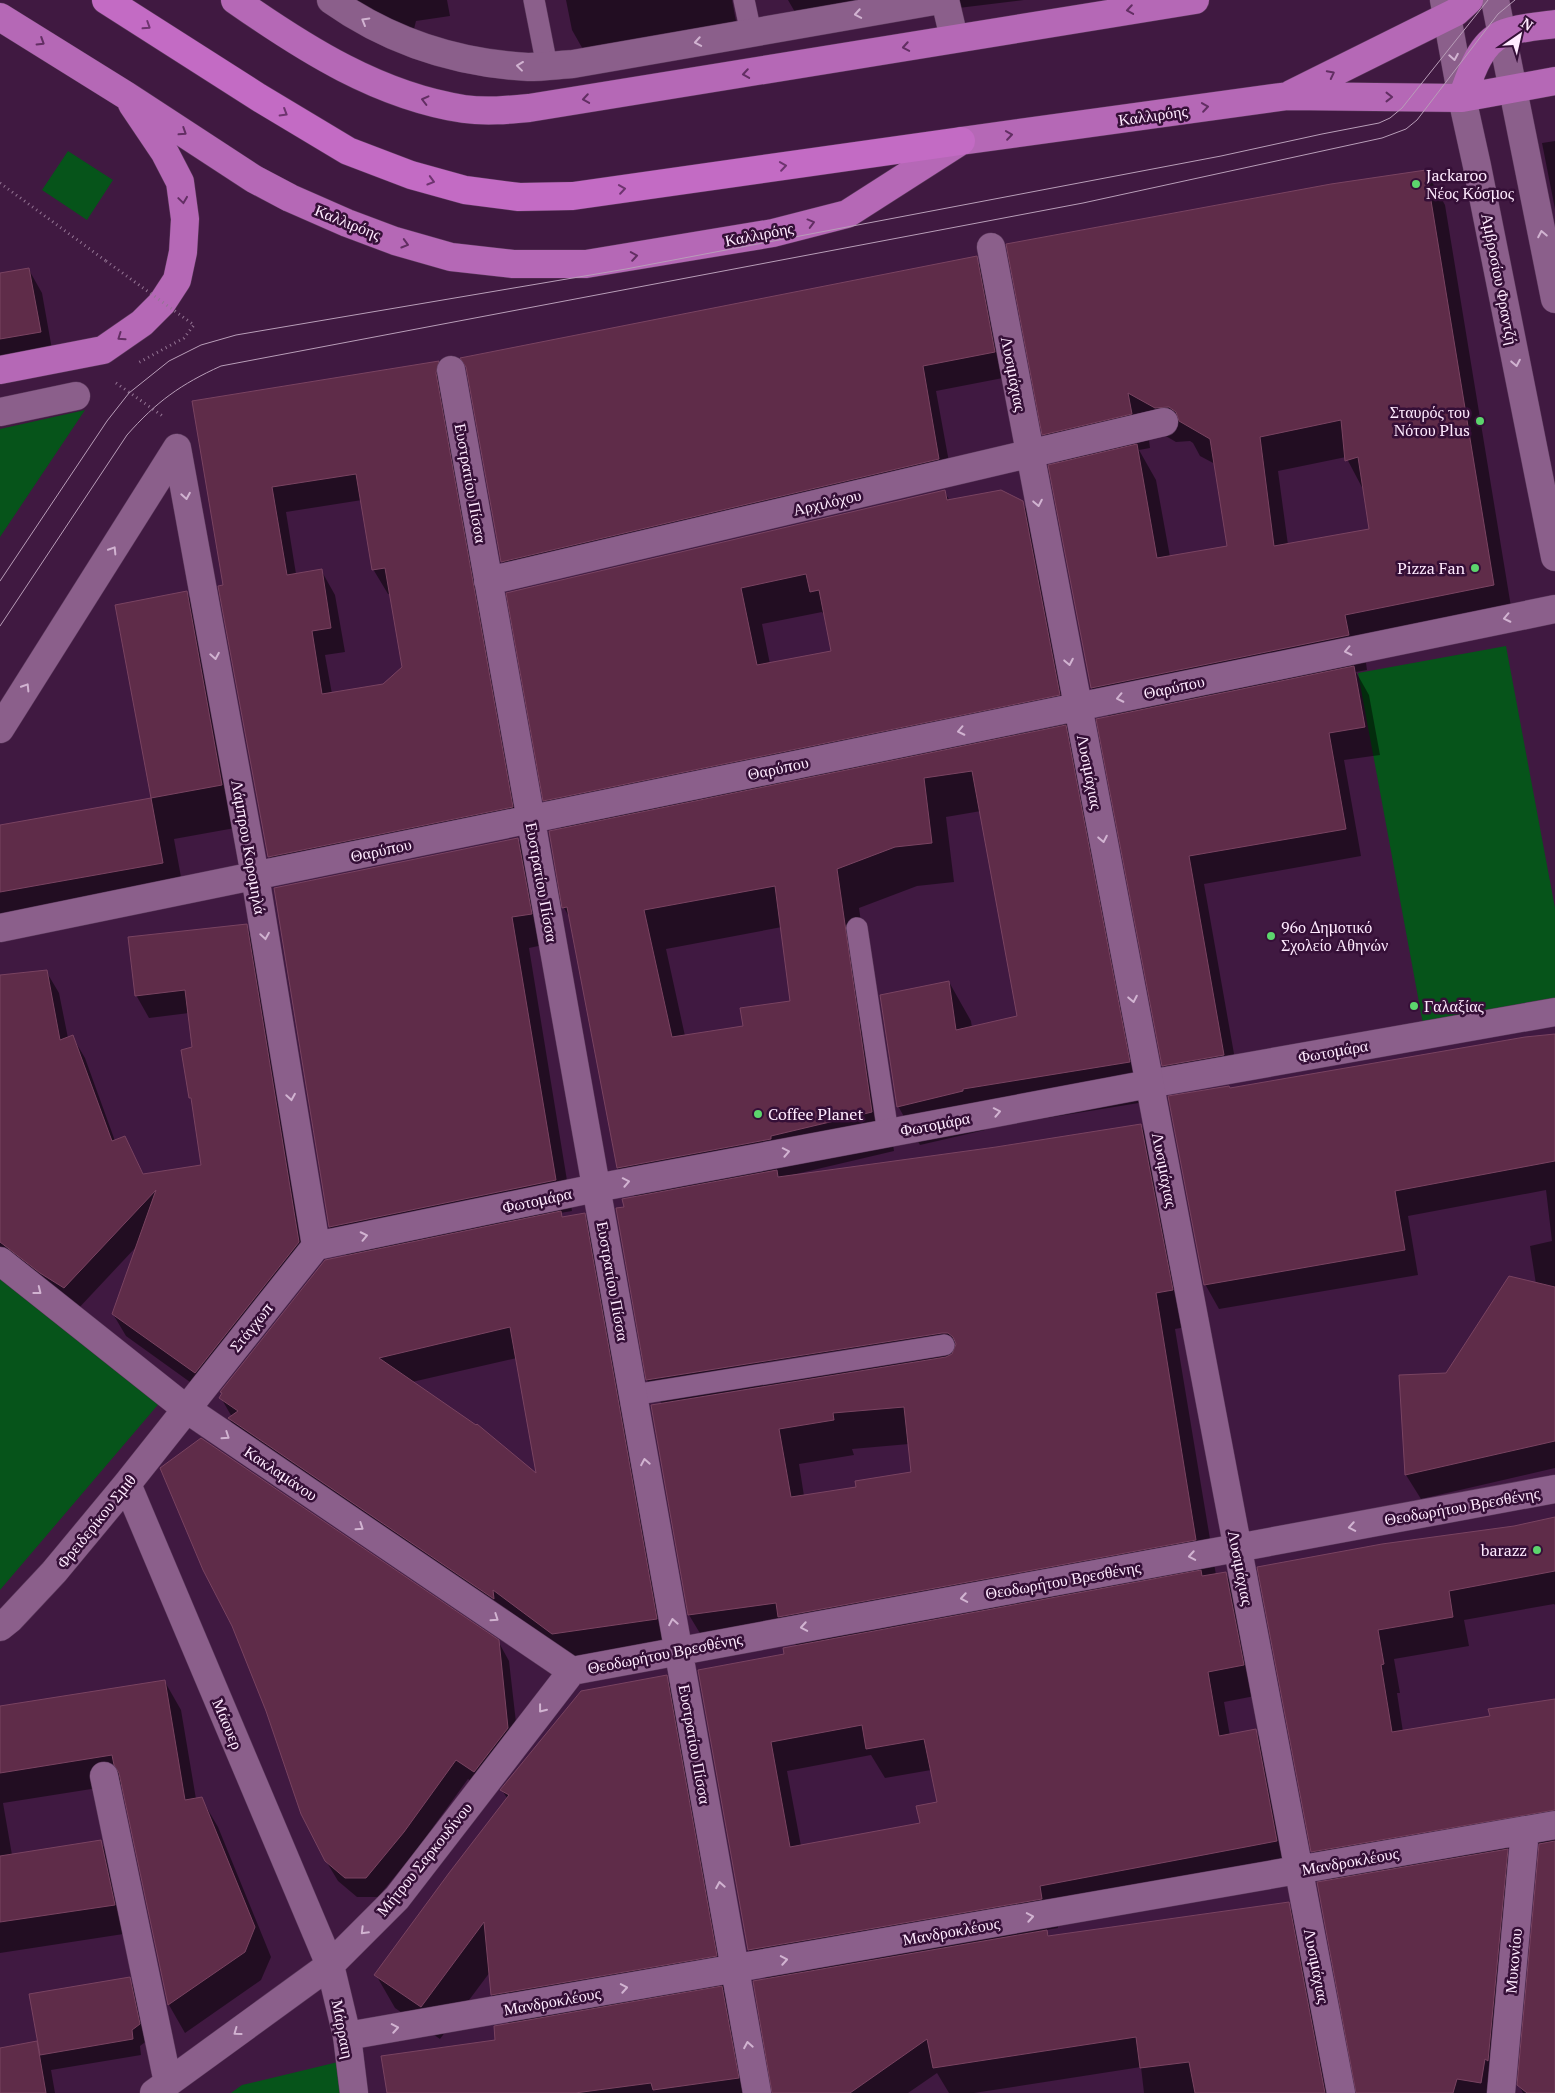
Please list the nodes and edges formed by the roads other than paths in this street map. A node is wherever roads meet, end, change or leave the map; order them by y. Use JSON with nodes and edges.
{"nodes":[{"id":1,"x":106,"y":0,"type":"edge"},
{"id":2,"x":235,"y":0,"type":"edge"},
{"id":3,"x":331,"y":0,"type":"edge"},
{"id":4,"x":534,"y":0,"type":"edge"},
{"id":5,"x":744,"y":0,"type":"edge"},
{"id":6,"x":940,"y":0,"type":"edge"},
{"id":7,"x":945,"y":0,"type":"edge"},
{"id":8,"x":1195,"y":0,"type":"edge"},
{"id":9,"x":1469,"y":0,"type":"edge"},
{"id":10,"x":1495,"y":0,"type":"edge"},
{"id":11,"x":1446,"y":8,"type":"edge"},
{"id":12,"x":0,"y":16,"type":"edge"},
{"id":13,"x":1555,"y":24,"type":"edge"},
{"id":14,"x":751,"y":33,"type":"junction"},
{"id":15,"x":1502,"y":34,"type":"junction"},
{"id":16,"x":954,"y":38,"type":"junction"},
{"id":17,"x":547,"y":66,"type":"junction"},
{"id":18,"x":1555,"y":81,"type":"edge"},
{"id":19,"x":1514,"y":88,"type":"junction"},
{"id":20,"x":127,"y":96,"type":"junction"},
{"id":21,"x":1288,"y":96,"type":"junction"},
{"id":22,"x":1462,"y":98,"type":"junction"},
{"id":23,"x":961,"y":141,"type":"junction"},
{"id":24,"x":991,"y":247,"type":"dead end"},
{"id":25,"x":1555,"y":298,"type":"edge"},
{"id":26,"x":0,"y":370,"type":"edge"},
{"id":27,"x":451,"y":370,"type":"dead end"},
{"id":28,"x":76,"y":396,"type":"dead end"},
{"id":29,"x":0,"y":412,"type":"edge"},
{"id":30,"x":1164,"y":422,"type":"dead end"},
{"id":31,"x":1029,"y":455,"type":"junction"},
{"id":32,"x":1555,"y":557,"type":"edge"},
{"id":33,"x":488,"y":581,"type":"junction"},
{"id":34,"x":1555,"y":609,"type":"edge"},
{"id":35,"x":1078,"y":707,"type":"junction"},
{"id":36,"x":0,"y":729,"type":"edge"},
{"id":37,"x":530,"y":819,"type":"junction"},
{"id":38,"x":255,"y":876,"type":"junction"},
{"id":39,"x":0,"y":928,"type":"edge"},
{"id":40,"x":857,"y":928,"type":"dead end"},
{"id":41,"x":1555,"y":1012,"type":"edge"},
{"id":42,"x":1149,"y":1084,"type":"junction"},
{"id":43,"x":888,"y":1133,"type":"junction"},
{"id":44,"x":596,"y":1188,"type":"junction"},
{"id":45,"x":316,"y":1246,"type":"junction"},
{"id":46,"x":0,"y":1261,"type":"edge"},
{"id":47,"x":944,"y":1345,"type":"dead end"},
{"id":48,"x":633,"y":1395,"type":"junction"},
{"id":49,"x":185,"y":1408,"type":"junction"},
{"id":50,"x":127,"y":1484,"type":"junction"},
{"id":51,"x":1555,"y":1489,"type":"edge"},
{"id":52,"x":1237,"y":1548,"type":"junction"},
{"id":53,"x":0,"y":1628,"type":"edge"},
{"id":54,"x":678,"y":1650,"type":"junction"},
{"id":55,"x":572,"y":1671,"type":"junction"},
{"id":56,"x":104,"y":1776,"type":"dead end"},
{"id":57,"x":1555,"y":1824,"type":"edge"},
{"id":58,"x":1525,"y":1830,"type":"junction"},
{"id":59,"x":1298,"y":1870,"type":"junction"},
{"id":60,"x":330,"y":1965,"type":"junction"},
{"id":61,"x":734,"y":1969,"type":"junction"},
{"id":62,"x":347,"y":2036,"type":"junction"},
{"id":63,"x":161,"y":2088,"type":"edge"},
{"id":64,"x":354,"y":2093,"type":"edge"},
{"id":65,"x":757,"y":2093,"type":"edge"},
{"id":66,"x":1341,"y":2093,"type":"edge"},
{"id":67,"x":1501,"y":2093,"type":"edge"}],
"edges":[{"from":1,"to":23,"type":"highway","one_way":true},
{"from":16,"to":2,"type":"main road","one_way":true},
{"from":17,"to":3,"type":"street","one_way":true},
{"from":4,"to":17,"type":"lane"},
{"from":5,"to":14,"type":"lane"},
{"from":6,"to":14,"type":"street","one_way":true},
{"from":7,"to":16,"type":"street"},
{"from":8,"to":16,"type":"main road","one_way":true},
{"from":9,"to":11,"type":"main road"},
{"from":10,"to":15,"type":"street"},
{"from":21,"to":11,"type":"main road","one_way":true},
{"from":11,"to":22,"type":"street","name":"Αμβροσίου Φραντζή","one_way":true},
{"from":12,"to":20,"type":"main road","name":"Καλλιρόης","one_way":true},
{"from":13,"to":15,"type":"main road"},
{"from":14,"to":17,"type":"street","one_way":true},
{"from":15,"to":19,"type":"street"},
{"from":15,"to":22,"type":"main road"},
{"from":18,"to":19,"type":"main road","name":"Καλλιρόης"},
{"from":19,"to":22,"type":"main road","name":"Καλλιρόης"},
{"from":25,"to":19,"type":"street","one_way":true},
{"from":20,"to":23,"type":"main road","name":"Καλλιρόης","one_way":true},
{"from":20,"to":26,"type":"main road","one_way":true},
{"from":21,"to":22,"type":"main road","name":"Καλλιρόης","one_way":true},
{"from":23,"to":21,"type":"main road","name":"Καλλιρόης","one_way":true},
{"from":22,"to":32,"type":"street","name":"Αμβροσίου Φραντζή","one_way":true},
{"from":24,"to":31,"type":"street","name":"Λυσιμάχιας"},
{"from":27,"to":33,"type":"street","name":"Ευστρατίου Πίσσα"},
{"from":28,"to":29,"type":"street"},
{"from":30,"to":31,"type":"street","name":"Αρχιλόχου"},
{"from":31,"to":33,"type":"street","name":"Αρχιλόχου"},
{"from":31,"to":35,"type":"street","name":"Λυσιμάχιας","one_way":true},
{"from":33,"to":37,"type":"street","name":"Ευστρατίου Πίσσα"},
{"from":34,"to":35,"type":"street","name":"Θαρύπου","one_way":true},
{"from":35,"to":37,"type":"street","name":"Θαρύπου","one_way":true},
{"from":35,"to":42,"type":"street","name":"Λυσιμάχιας","one_way":true},
{"from":36,"to":38,"type":"street","name":"Λάμπρου Κορομηλά","one_way":true},
{"from":37,"to":38,"type":"street","name":"Θαρύπου"},
{"from":37,"to":44,"type":"street","name":"Ευστρατίου Πίσσα"},
{"from":38,"to":39,"type":"street","name":"Θαρύπου"},
{"from":38,"to":45,"type":"street","name":"Λάμπρου Κορομηλά","one_way":true},
{"from":40,"to":43,"type":"lane"},
{"from":41,"to":42,"type":"street","name":"Φωτομάρα"},
{"from":43,"to":42,"type":"street","name":"Φωτομάρα","one_way":true},
{"from":42,"to":52,"type":"street","name":"Λυσιμάχιας"},
{"from":44,"to":43,"type":"street","name":"Φωτομάρα","one_way":true},
{"from":45,"to":44,"type":"street","name":"Φωτομάρα","one_way":true},
{"from":44,"to":48,"type":"street","name":"Ευστρατίου Πίσσα"},
{"from":45,"to":49,"type":"street","name":"Στάγχωπ"},
{"from":46,"to":49,"type":"street","name":"Κακλαμάνου","one_way":true},
{"from":47,"to":48,"type":"lane"},
{"from":54,"to":48,"type":"street","name":"Ευστρατίου Πίσσα","one_way":true},
{"from":49,"to":50,"type":"street","name":"Φρειδερίκου Σμιθ"},
{"from":49,"to":55,"type":"street","name":"Κακλαμάνου","one_way":true},
{"from":50,"to":53,"type":"street","name":"Φρειδερίκου Σμιθ"},
{"from":50,"to":60,"type":"street","name":"Μάουερ"},
{"from":51,"to":52,"type":"street","name":"Θεοδωρήτου Βρεσθένης","one_way":true},
{"from":52,"to":54,"type":"street","name":"Θεοδωρήτου Βρεσθένης","one_way":true},
{"from":52,"to":59,"type":"street","name":"Λυσιμάχιας"},
{"from":54,"to":55,"type":"street","name":"Θεοδωρήτου Βρεσθένης"},
{"from":61,"to":54,"type":"street","name":"Ευστρατίου Πίσσα","one_way":true},
{"from":55,"to":60,"type":"street","name":"Μήτρου Σαρκουδίνου","one_way":true},
{"from":56,"to":63,"type":"street"},
{"from":57,"to":58,"type":"street","name":"Μανδροκλέους"},
{"from":58,"to":59,"type":"street","name":"Μανδροκλέους"},
{"from":58,"to":67,"type":"street","name":"Μυκονίου"},
{"from":61,"to":59,"type":"street","name":"Μανδροκλέους","one_way":true},
{"from":59,"to":66,"type":"street","name":"Λυσιμάχιας"},
{"from":60,"to":62,"type":"street","name":"Μάρραιη"},
{"from":60,"to":63,"type":"street","name":"Μήτρου Σαρκουδίνου","one_way":true},
{"from":62,"to":61,"type":"street","name":"Μανδροκλέους","one_way":true},
{"from":65,"to":61,"type":"street","name":"Ευστρατίου Πίσσα","one_way":true},
{"from":62,"to":64,"type":"street","name":"Μάρραιη"}]}
